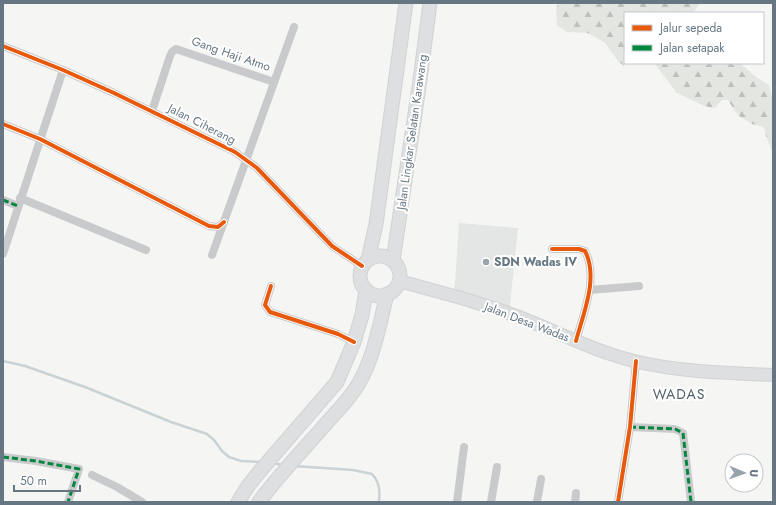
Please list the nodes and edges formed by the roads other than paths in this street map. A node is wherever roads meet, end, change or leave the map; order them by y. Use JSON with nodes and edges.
{"nodes":[{"id":1,"x":406,"y":3,"type":"edge"},
{"id":2,"x":430,"y":3,"type":"edge"},
{"id":3,"x":294,"y":27,"type":"dead end"},
{"id":4,"x":3,"y":46,"type":"edge"},
{"id":5,"x":63,"y":70,"type":"junction"},
{"id":6,"x":274,"y":82,"type":"junction"},
{"id":7,"x":152,"y":111,"type":"junction"},
{"id":8,"x":3,"y":124,"type":"edge"},
{"id":9,"x":40,"y":139,"type":"junction"},
{"id":10,"x":247,"y":160,"type":"junction"},
{"id":11,"x":3,"y":200,"type":"edge"},
{"id":12,"x":19,"y":202,"type":"junction"},
{"id":13,"x":224,"y":222,"type":"junction"},
{"id":14,"x":552,"y":249,"type":"dead end"},
{"id":15,"x":146,"y":250,"type":"dead end"},
{"id":16,"x":3,"y":254,"type":"edge"},
{"id":17,"x":212,"y":255,"type":"dead end"},
{"id":18,"x":393,"y":261,"type":"junction"},
{"id":19,"x":365,"y":263,"type":"junction"},
{"id":20,"x":399,"y":280,"type":"junction"},
{"id":21,"x":271,"y":286,"type":"dead end"},
{"id":22,"x":639,"y":286,"type":"dead end"},
{"id":23,"x":366,"y":290,"type":"junction"},
{"id":24,"x":590,"y":290,"type":"junction"},
{"id":25,"x":387,"y":294,"type":"junction"},
{"id":26,"x":576,"y":341,"type":"junction"},
{"id":27,"x":354,"y":342,"type":"junction"},
{"id":28,"x":636,"y":361,"type":"junction"},
{"id":29,"x":773,"y":375,"type":"edge"},
{"id":30,"x":630,"y":427,"type":"junction"},
{"id":31,"x":464,"y":447,"type":"dead end"},
{"id":32,"x":3,"y":458,"type":"edge"},
{"id":33,"x":497,"y":467,"type":"dead end"},
{"id":34,"x":92,"y":476,"type":"dead end"},
{"id":35,"x":541,"y":479,"type":"dead end"},
{"id":36,"x":576,"y":493,"type":"dead end"},
{"id":37,"x":68,"y":502,"type":"edge"},
{"id":38,"x":142,"y":502,"type":"edge"},
{"id":39,"x":238,"y":502,"type":"edge"},
{"id":40,"x":259,"y":502,"type":"edge"},
{"id":41,"x":457,"y":502,"type":"edge"},
{"id":42,"x":491,"y":502,"type":"edge"},
{"id":43,"x":537,"y":502,"type":"edge"},
{"id":44,"x":575,"y":502,"type":"edge"},
{"id":45,"x":618,"y":502,"type":"edge"},
{"id":46,"x":691,"y":502,"type":"edge"}],
"edges":[{"from":1,"to":19,"type":"main road","name":"Jalan Lingkar Selatan Karawang"},
{"from":2,"to":18,"type":"main road","name":"Jalan Lingkar Selatan Karawang"},
{"from":3,"to":6,"type":"street"},
{"from":4,"to":5,"type":"street","name":"Jalan Ciherang"},
{"from":5,"to":7,"type":"street","name":"Jalan Ciherang"},
{"from":5,"to":9,"type":"street"},
{"from":6,"to":7,"type":"street","name":"Gang Haji Atmo"},
{"from":6,"to":10,"type":"street"},
{"from":7,"to":10,"type":"street","name":"Jalan Ciherang"},
{"from":8,"to":9,"type":"street"},
{"from":9,"to":12,"type":"street"},
{"from":9,"to":13,"type":"street"},
{"from":10,"to":13,"type":"street"},
{"from":10,"to":19,"type":"street","name":"Jalan Ciherang"},
{"from":11,"to":12,"type":"street"},
{"from":12,"to":15,"type":"street"},
{"from":12,"to":16,"type":"street"},
{"from":13,"to":17,"type":"street"},
{"from":14,"to":24,"type":"street"},
{"from":18,"to":19,"type":"main road"},
{"from":18,"to":20,"type":"main road"},
{"from":19,"to":23,"type":"main road"},
{"from":20,"to":25,"type":"main road"},
{"from":20,"to":26,"type":"main road","name":"Jalan Desa Wadas"},
{"from":21,"to":27,"type":"street"},
{"from":22,"to":24,"type":"street"},
{"from":23,"to":25,"type":"main road"},
{"from":23,"to":27,"type":"main road"},
{"from":24,"to":26,"type":"street"},
{"from":25,"to":40,"type":"main road"},
{"from":26,"to":28,"type":"main road","name":"Jalan Desa Wadas"},
{"from":27,"to":39,"type":"main road"},
{"from":28,"to":29,"type":"main road","name":"Jalan Desa Wadas"},
{"from":28,"to":30,"type":"street"},
{"from":30,"to":45,"type":"street"},
{"from":30,"to":46,"type":"street"},
{"from":31,"to":41,"type":"street"},
{"from":32,"to":37,"type":"street"},
{"from":33,"to":42,"type":"street"},
{"from":34,"to":38,"type":"street"},
{"from":35,"to":43,"type":"street"},
{"from":36,"to":44,"type":"street"}]}
